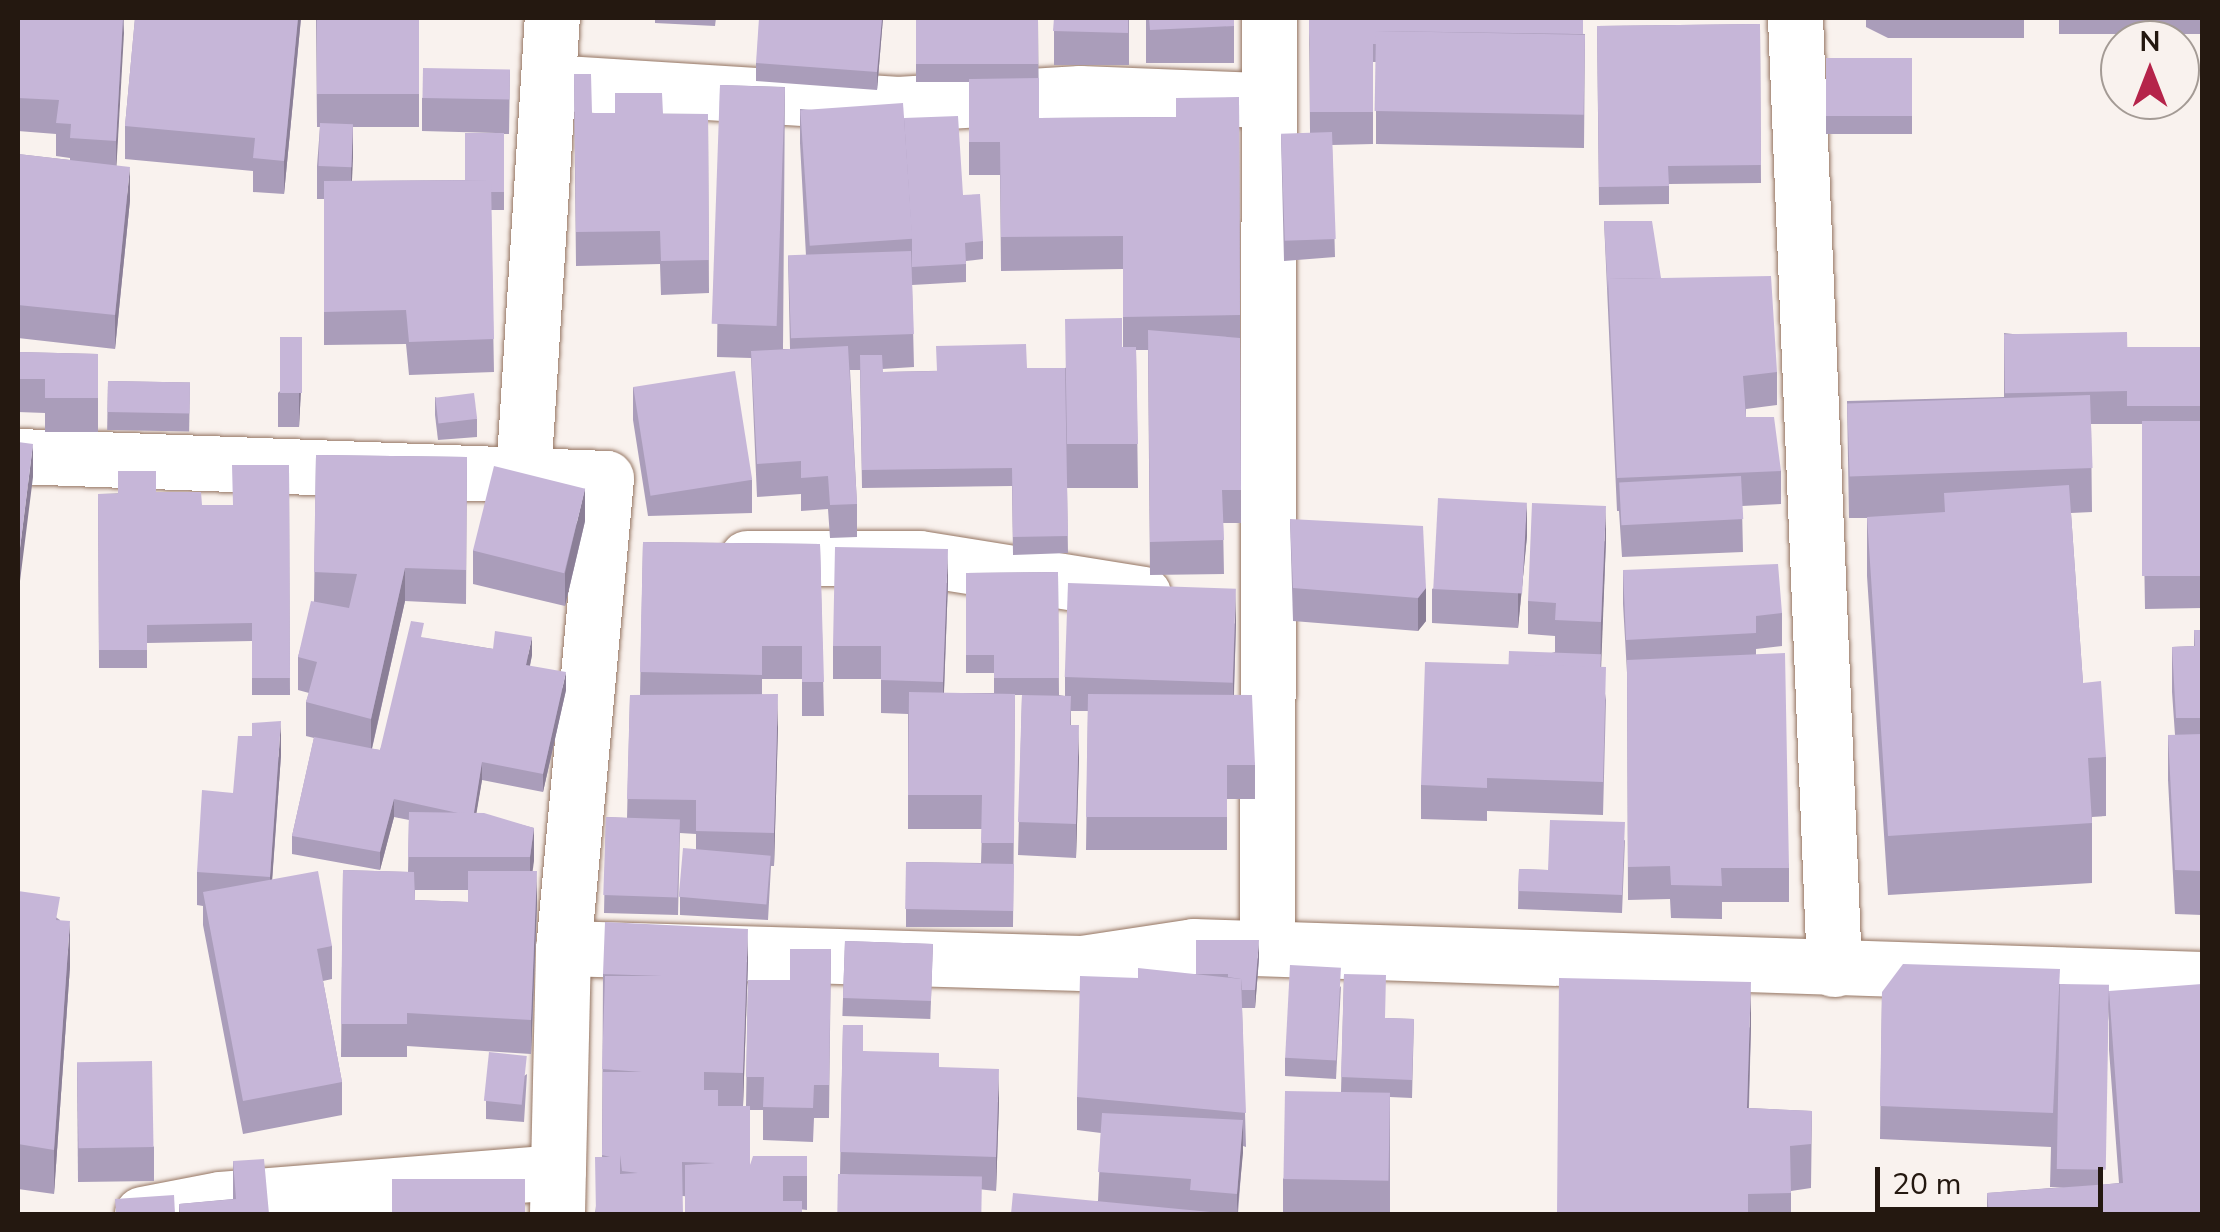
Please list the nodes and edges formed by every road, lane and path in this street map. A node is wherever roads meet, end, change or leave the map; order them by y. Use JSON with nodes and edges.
{"nodes":[{"id":1,"x":552,"y":18,"type":"edge"},
{"id":2,"x":1268,"y":18,"type":"edge"},
{"id":3,"x":1795,"y":18,"type":"edge"},
{"id":4,"x":548,"y":82,"type":"junction"},
{"id":5,"x":1266,"y":100,"type":"junction"},
{"id":6,"x":18,"y":456,"type":"edge"},
{"id":7,"x":523,"y":476,"type":"junction"},
{"id":8,"x":702,"y":558,"type":"edge"},
{"id":9,"x":1272,"y":606,"type":"junction"},
{"id":10,"x":562,"y":948,"type":"junction"},
{"id":11,"x":1267,"y":948,"type":"junction"},
{"id":12,"x":1834,"y":970,"type":"junction"},
{"id":13,"x":2202,"y":979,"type":"edge"},
{"id":14,"x":558,"y":1193,"type":"edge"},
{"id":15,"x":142,"y":1214,"type":"edge"}],
"edges":[{"from":1,"to":4,"type":"street"},
{"from":2,"to":5,"type":"street"},
{"from":3,"to":12,"type":"street"},
{"from":4,"to":5,"type":"street"},
{"from":4,"to":7,"type":"street"},
{"from":5,"to":9,"type":"street"},
{"from":6,"to":7,"type":"street"},
{"from":7,"to":10,"type":"street"},
{"from":8,"to":9,"type":"street"},
{"from":9,"to":11,"type":"street"},
{"from":10,"to":11,"type":"street"},
{"from":10,"to":14,"type":"street"},
{"from":11,"to":12,"type":"street"},
{"from":12,"to":13,"type":"street"},
{"from":14,"to":15,"type":"street"}]}
